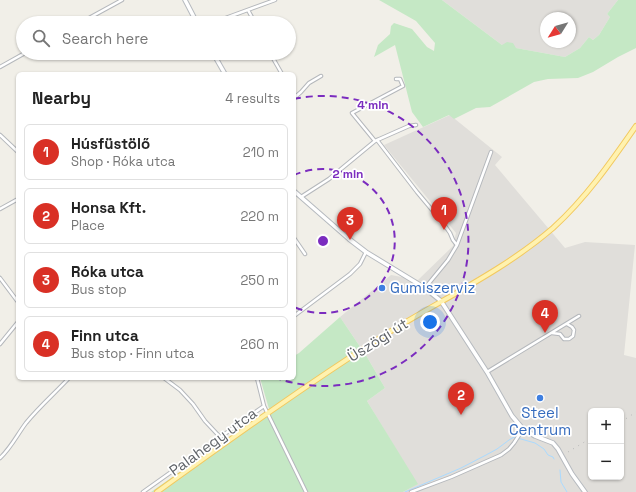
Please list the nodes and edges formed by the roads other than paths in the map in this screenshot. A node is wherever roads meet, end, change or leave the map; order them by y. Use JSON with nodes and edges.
{"nodes":[{"id":1,"x":122,"y":0,"type":"edge"},
{"id":2,"x":185,"y":0,"type":"edge"},
{"id":3,"x":275,"y":0,"type":"edge"},
{"id":4,"x":248,"y":10,"type":"junction"},
{"id":5,"x":93,"y":16,"type":"edge"},
{"id":6,"x":193,"y":16,"type":"edge"},
{"id":7,"x":231,"y":16,"type":"edge"},
{"id":8,"x":251,"y":16,"type":"edge"},
{"id":9,"x":16,"y":58,"type":"edge"},
{"id":10,"x":217,"y":60,"type":"edge"},
{"id":11,"x":274,"y":60,"type":"edge"},
{"id":12,"x":0,"y":67,"type":"edge"},
{"id":13,"x":224,"y":72,"type":"edge"},
{"id":14,"x":281,"y":72,"type":"edge"},
{"id":15,"x":321,"y":76,"type":"dead end"},
{"id":16,"x":396,"y":79,"type":"dead end"},
{"id":17,"x":296,"y":96,"type":"edge"},
{"id":18,"x":416,"y":124,"type":"dead end"},
{"id":19,"x":636,"y":126,"type":"edge"},
{"id":20,"x":0,"y":134,"type":"edge"},
{"id":21,"x":376,"y":141,"type":"junction"},
{"id":22,"x":16,"y":150,"type":"edge"},
{"id":23,"x":491,"y":152,"type":"dead end"},
{"id":24,"x":296,"y":193,"type":"edge"},
{"id":25,"x":301,"y":197,"type":"junction"},
{"id":26,"x":16,"y":199,"type":"edge"},
{"id":27,"x":0,"y":209,"type":"edge"},
{"id":28,"x":296,"y":241,"type":"edge"},
{"id":29,"x":457,"y":245,"type":"junction"},
{"id":30,"x":366,"y":252,"type":"junction"},
{"id":31,"x":305,"y":254,"type":"dead end"},
{"id":32,"x":0,"y":278,"type":"edge"},
{"id":33,"x":425,"y":288,"type":"junction"},
{"id":34,"x":16,"y":299,"type":"edge"},
{"id":35,"x":441,"y":301,"type":"junction"},
{"id":36,"x":296,"y":314,"type":"edge"},
{"id":37,"x":579,"y":316,"type":"dead end"},
{"id":38,"x":16,"y":324,"type":"edge"},
{"id":39,"x":566,"y":324,"type":"junction"},
{"id":40,"x":552,"y":333,"type":"junction"},
{"id":41,"x":0,"y":344,"type":"edge"},
{"id":42,"x":487,"y":372,"type":"junction"},
{"id":43,"x":67,"y":380,"type":"edge"},
{"id":44,"x":167,"y":380,"type":"edge"},
{"id":45,"x":258,"y":380,"type":"edge"},
{"id":46,"x":264,"y":406,"type":"junction"},
{"id":47,"x":267,"y":413,"type":"junction"},
{"id":48,"x":523,"y":428,"type":"junction"},
{"id":49,"x":220,"y":437,"type":"junction"},
{"id":50,"x":0,"y":458,"type":"edge"},
{"id":51,"x":143,"y":492,"type":"edge"},
{"id":52,"x":157,"y":492,"type":"edge"},
{"id":53,"x":306,"y":492,"type":"edge"},
{"id":54,"x":411,"y":492,"type":"edge"},
{"id":55,"x":585,"y":492,"type":"edge"}],
"edges":[{"from":1,"to":5,"type":"street"},
{"from":2,"to":6,"type":"street"},
{"from":3,"to":4,"type":"street"},
{"from":4,"to":7,"type":"street"},
{"from":4,"to":8,"type":"street"},
{"from":9,"to":12,"type":"street"},
{"from":10,"to":13,"type":"street"},
{"from":11,"to":14,"type":"street"},
{"from":15,"to":17,"type":"street"},
{"from":16,"to":21,"type":"street"},
{"from":18,"to":21,"type":"street"},
{"from":19,"to":35,"type":"main road","name":"Üszögi út"},
{"from":20,"to":22,"type":"street"},
{"from":21,"to":25,"type":"street"},
{"from":21,"to":29,"type":"street"},
{"from":23,"to":29,"type":"street"},
{"from":24,"to":25,"type":"street"},
{"from":25,"to":30,"type":"street"},
{"from":26,"to":27,"type":"street"},
{"from":28,"to":31,"type":"street"},
{"from":29,"to":33,"type":"street"},
{"from":30,"to":33,"type":"street"},
{"from":30,"to":36,"type":"street"},
{"from":32,"to":34,"type":"street"},
{"from":33,"to":35,"type":"street"},
{"from":35,"to":42,"type":"street"},
{"from":35,"to":47,"type":"main road","name":"Üszögi út"},
{"from":37,"to":39,"type":"street"},
{"from":38,"to":41,"type":"street"},
{"from":39,"to":40,"type":"street"},
{"from":39,"to":40,"type":"street"},
{"from":40,"to":42,"type":"street"},
{"from":42,"to":48,"type":"street"},
{"from":43,"to":50,"type":"street"},
{"from":44,"to":49,"type":"street"},
{"from":45,"to":46,"type":"street","name":"Palahegy utca"},
{"from":46,"to":47,"type":"street","name":"Palahegy utca"},
{"from":46,"to":49,"type":"street","name":"Palahegy utca"},
{"from":47,"to":52,"type":"main road","name":"Üszögi út"},
{"from":47,"to":53,"type":"street","name":"Palahegy utca"},
{"from":48,"to":54,"type":"street"},
{"from":48,"to":55,"type":"street"},
{"from":49,"to":51,"type":"street","name":"Palahegy utca"}]}
